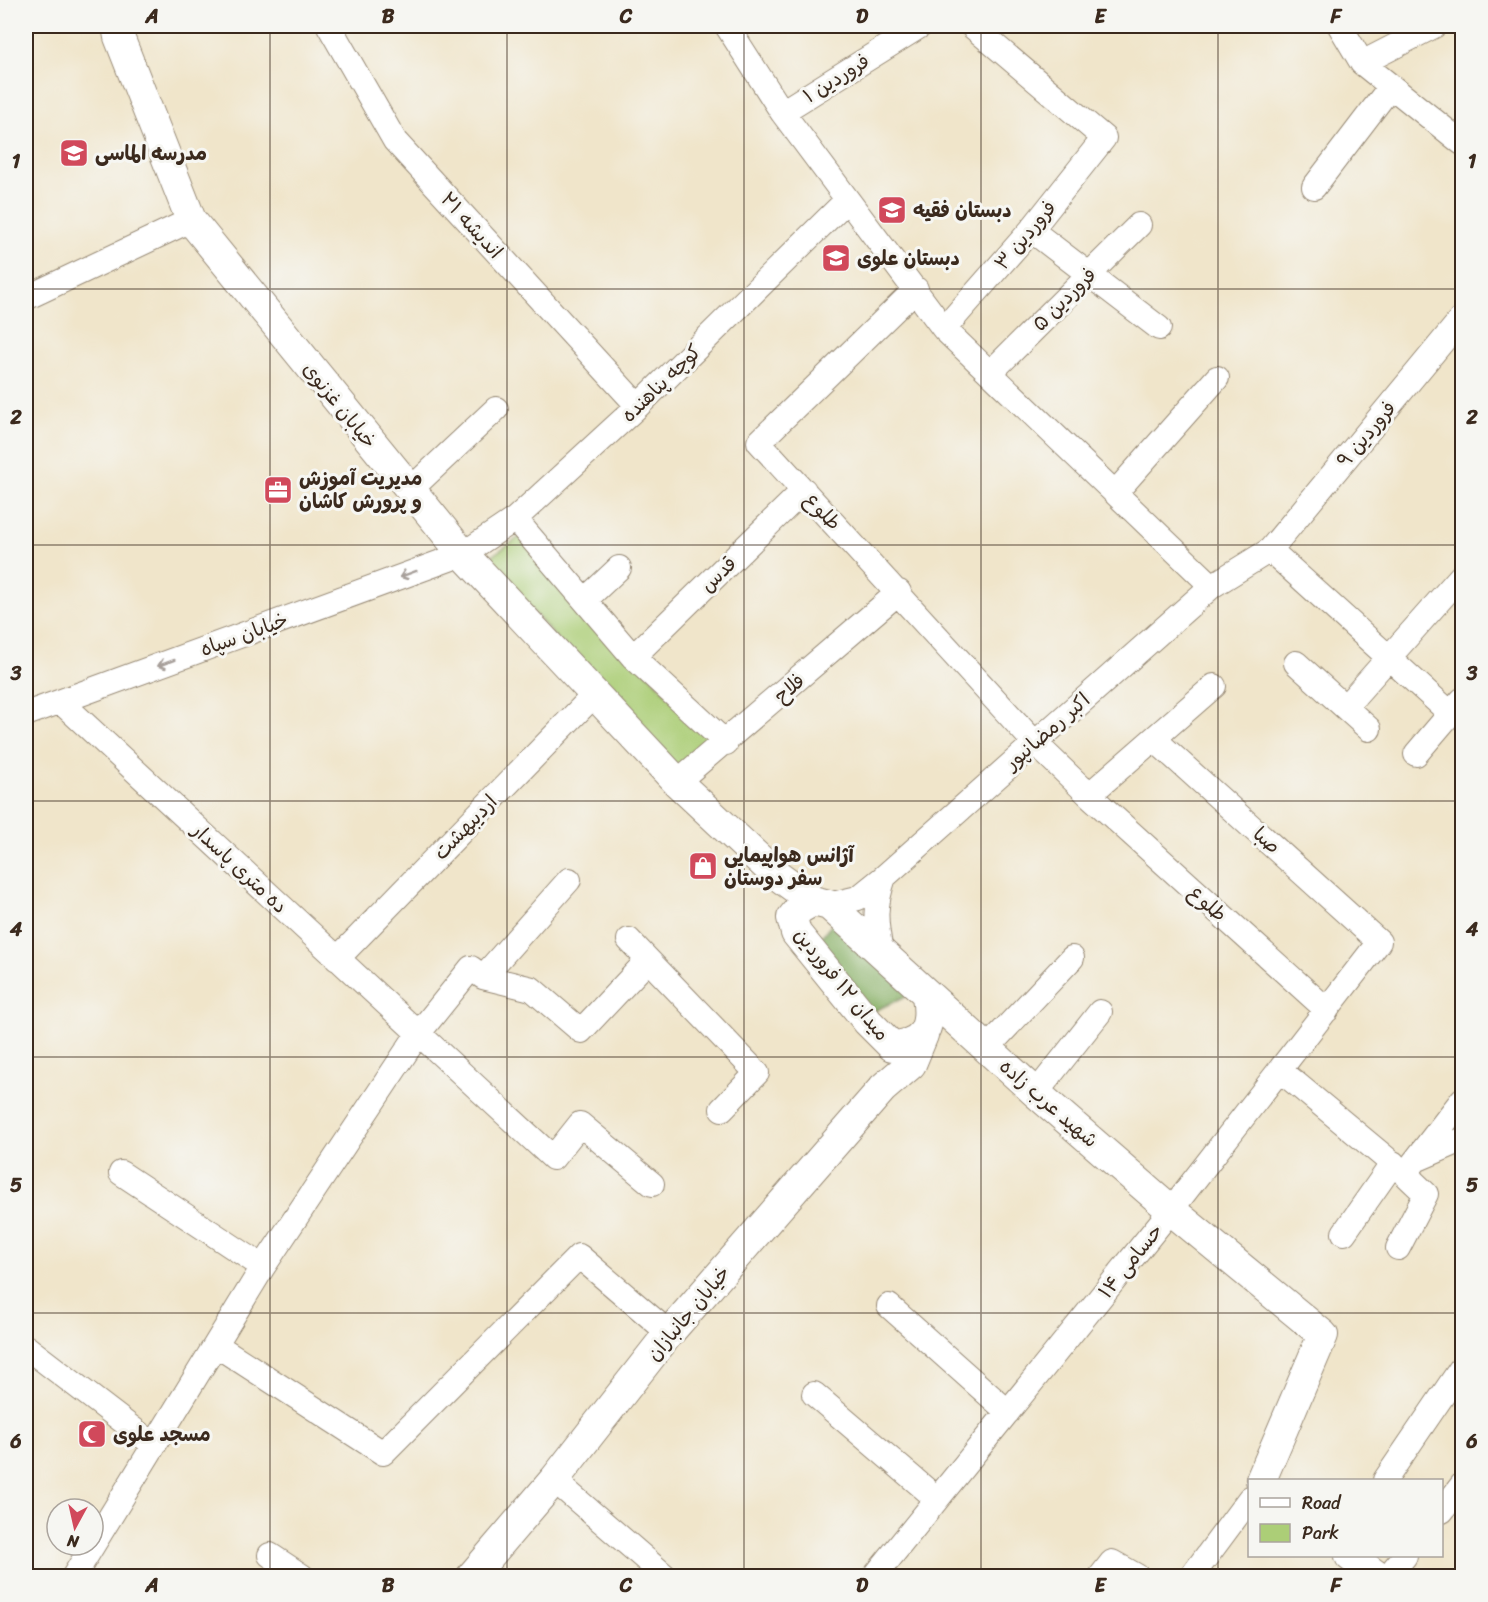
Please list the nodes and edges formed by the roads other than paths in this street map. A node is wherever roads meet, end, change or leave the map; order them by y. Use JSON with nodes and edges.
{"nodes":[{"id":1,"x":330,"y":26,"type":"edge"},
{"id":2,"x":726,"y":26,"type":"edge"},
{"id":3,"x":920,"y":26,"type":"edge"},
{"id":4,"x":972,"y":26,"type":"edge"},
{"id":5,"x":1340,"y":26,"type":"edge"},
{"id":6,"x":1434,"y":26,"type":"edge"},
{"id":7,"x":114,"y":29,"type":"edge"},
{"id":8,"x":1362,"y":63,"type":"junction"},
{"id":9,"x":1391,"y":86,"type":"junction"},
{"id":10,"x":782,"y":112,"type":"junction"},
{"id":11,"x":1462,"y":143,"type":"edge"},
{"id":12,"x":1314,"y":188,"type":"dead end"},
{"id":13,"x":847,"y":200,"type":"junction"},
{"id":14,"x":191,"y":220,"type":"junction"},
{"id":15,"x":1139,"y":225,"type":"dead end"},
{"id":16,"x":1031,"y":230,"type":"junction"},
{"id":17,"x":1088,"y":276,"type":"junction"},
{"id":18,"x":916,"y":289,"type":"junction"},
{"id":19,"x":26,"y":298,"type":"edge"},
{"id":20,"x":1462,"y":318,"type":"edge"},
{"id":21,"x":1159,"y":328,"type":"dead end"},
{"id":22,"x":944,"y":329,"type":"junction"},
{"id":23,"x":990,"y":373,"type":"junction"},
{"id":24,"x":1217,"y":378,"type":"dead end"},
{"id":25,"x":638,"y":406,"type":"junction"},
{"id":26,"x":496,"y":409,"type":"dead end"},
{"id":27,"x":804,"y":490,"type":"junction"},
{"id":28,"x":410,"y":491,"type":"junction"},
{"id":29,"x":1116,"y":493,"type":"junction"},
{"id":30,"x":514,"y":519,"type":"junction"},
{"id":31,"x":1270,"y":550,"type":"junction"},
{"id":32,"x":463,"y":554,"type":"junction"},
{"id":33,"x":619,"y":568,"type":"dead end"},
{"id":34,"x":1462,"y":575,"type":"edge"},
{"id":35,"x":1212,"y":586,"type":"junction"},
{"id":36,"x":899,"y":592,"type":"junction"},
{"id":37,"x":585,"y":600,"type":"junction"},
{"id":38,"x":633,"y":657,"type":"junction"},
{"id":39,"x":1388,"y":657,"type":"junction"},
{"id":40,"x":1296,"y":663,"type":"dead end"},
{"id":41,"x":1214,"y":686,"type":"dead end"},
{"id":42,"x":593,"y":696,"type":"junction"},
{"id":43,"x":61,"y":702,"type":"junction"},
{"id":44,"x":1345,"y":707,"type":"junction"},
{"id":45,"x":1456,"y":707,"type":"edge"},
{"id":46,"x":26,"y":714,"type":"edge"},
{"id":47,"x":1369,"y":729,"type":"dead end"},
{"id":48,"x":1154,"y":739,"type":"junction"},
{"id":49,"x":1034,"y":742,"type":"junction"},
{"id":50,"x":726,"y":743,"type":"junction"},
{"id":51,"x":1416,"y":754,"type":"dead end"},
{"id":52,"x":677,"y":782,"type":"junction"},
{"id":53,"x":1089,"y":795,"type":"junction"},
{"id":54,"x":884,"y":877,"type":"junction"},
{"id":55,"x":569,"y":880,"type":"dead end"},
{"id":56,"x":811,"y":908,"type":"junction"},
{"id":57,"x":629,"y":940,"type":"dead end"},
{"id":58,"x":1379,"y":942,"type":"joint"},
{"id":59,"x":881,"y":951,"type":"junction"},
{"id":60,"x":337,"y":958,"type":"junction"},
{"id":61,"x":1072,"y":958,"type":"dead end"},
{"id":62,"x":648,"y":960,"type":"junction"},
{"id":63,"x":483,"y":977,"type":"junction"},
{"id":64,"x":927,"y":996,"type":"junction"},
{"id":65,"x":1327,"y":1010,"type":"junction"},
{"id":66,"x":1100,"y":1012,"type":"dead end"},
{"id":67,"x":418,"y":1034,"type":"junction"},
{"id":68,"x":922,"y":1035,"type":"junction"},
{"id":69,"x":892,"y":1046,"type":"junction"},
{"id":70,"x":986,"y":1049,"type":"junction"},
{"id":71,"x":1281,"y":1071,"type":"junction"},
{"id":72,"x":883,"y":1088,"type":"junction"},
{"id":73,"x":1036,"y":1092,"type":"junction"},
{"id":74,"x":1462,"y":1100,"type":"edge"},
{"id":75,"x":722,"y":1109,"type":"dead end"},
{"id":76,"x":1462,"y":1140,"type":"edge"},
{"id":77,"x":1405,"y":1166,"type":"junction"},
{"id":78,"x":121,"y":1173,"type":"dead end"},
{"id":79,"x":652,"y":1184,"type":"dead end"},
{"id":80,"x":1171,"y":1210,"type":"junction"},
{"id":81,"x":1344,"y":1233,"type":"dead end"},
{"id":82,"x":1398,"y":1248,"type":"dead end"},
{"id":83,"x":263,"y":1267,"type":"junction"},
{"id":84,"x":890,"y":1306,"type":"dead end"},
{"id":85,"x":669,"y":1334,"type":"junction"},
{"id":86,"x":216,"y":1345,"type":"junction"},
{"id":87,"x":26,"y":1347,"type":"edge"},
{"id":88,"x":1462,"y":1367,"type":"edge"},
{"id":89,"x":814,"y":1394,"type":"dead end"},
{"id":90,"x":1008,"y":1412,"type":"junction"},
{"id":91,"x":154,"y":1445,"type":"junction"},
{"id":92,"x":1261,"y":1479,"type":"edge"},
{"id":93,"x":1386,"y":1479,"type":"edge"},
{"id":94,"x":554,"y":1480,"type":"junction"},
{"id":95,"x":1462,"y":1485,"type":"edge"},
{"id":96,"x":938,"y":1499,"type":"junction"},
{"id":97,"x":1248,"y":1501,"type":"edge"},
{"id":98,"x":1443,"y":1510,"type":"edge"},
{"id":99,"x":105,"y":1525,"type":"edge"},
{"id":100,"x":270,"y":1555,"type":"dead end"},
{"id":101,"x":86,"y":1557,"type":"edge"},
{"id":102,"x":1351,"y":1557,"type":"edge"},
{"id":103,"x":1404,"y":1557,"type":"edge"},
{"id":104,"x":74,"y":1576,"type":"edge"},
{"id":105,"x":302,"y":1576,"type":"edge"},
{"id":106,"x":472,"y":1576,"type":"edge"},
{"id":107,"x":665,"y":1576,"type":"edge"},
{"id":108,"x":877,"y":1576,"type":"edge"},
{"id":109,"x":1101,"y":1576,"type":"edge"},
{"id":110,"x":1137,"y":1576,"type":"edge"},
{"id":111,"x":1192,"y":1576,"type":"edge"},
{"id":112,"x":1377,"y":1576,"type":"edge"},
{"id":113,"x":1388,"y":1576,"type":"edge"}],
"edges":[{"from":1,"to":25,"type":"street","name":"اندیشه ۲۱"},
{"from":2,"to":10,"type":"street"},
{"from":3,"to":10,"type":"street","name":"فروردین ۱"},
{"from":4,"to":16,"type":"street","name":"فروردین ۳"},
{"from":5,"to":8,"type":"street"},
{"from":6,"to":8,"type":"street"},
{"from":7,"to":14,"type":"street","name":"خیابان غزنوی"},
{"from":8,"to":9,"type":"street"},
{"from":9,"to":11,"type":"street"},
{"from":9,"to":12,"type":"street"},
{"from":10,"to":13,"type":"street"},
{"from":13,"to":18,"type":"street"},
{"from":13,"to":25,"type":"street","name":"کوچه پناهنده"},
{"from":14,"to":19,"type":"street"},
{"from":14,"to":28,"type":"street","name":"خیابان غزنوی"},
{"from":15,"to":17,"type":"street","name":"فروردین ۵"},
{"from":16,"to":17,"type":"street"},
{"from":16,"to":22,"type":"street","name":"فروردین ۳"},
{"from":17,"to":21,"type":"street"},
{"from":17,"to":23,"type":"street","name":"فروردین ۵"},
{"from":18,"to":22,"type":"street"},
{"from":18,"to":27,"type":"street","name":"طلوع"},
{"from":20,"to":31,"type":"street","name":"فروردین ۹"},
{"from":22,"to":23,"type":"street"},
{"from":23,"to":29,"type":"street"},
{"from":24,"to":29,"type":"street"},
{"from":25,"to":30,"type":"street","name":"کوچه پناهنده"},
{"from":26,"to":28,"type":"street"},
{"from":27,"to":36,"type":"street","name":"طلوع"},
{"from":27,"to":38,"type":"street","name":"قدس"},
{"from":28,"to":32,"type":"street","name":"خیابان غزنوی"},
{"from":29,"to":35,"type":"street"},
{"from":30,"to":32,"type":"street","name":"کوچه پناهنده"},
{"from":30,"to":37,"type":"street"},
{"from":31,"to":35,"type":"street","name":"فروردین ۹"},
{"from":31,"to":39,"type":"street"},
{"from":32,"to":42,"type":"street","name":"خیابان غزنوی"},
{"from":32,"to":43,"type":"street","name":"خیابان سپاه","one_way":true},
{"from":33,"to":37,"type":"street"},
{"from":34,"to":39,"type":"street"},
{"from":35,"to":49,"type":"street","name":"اکبر رمضانپور"},
{"from":36,"to":49,"type":"street","name":"طلوع"},
{"from":36,"to":50,"type":"street","name":"فلاح"},
{"from":37,"to":38,"type":"street"},
{"from":38,"to":50,"type":"street"},
{"from":39,"to":44,"type":"street"},
{"from":39,"to":45,"type":"street"},
{"from":40,"to":44,"type":"street"},
{"from":41,"to":48,"type":"street"},
{"from":42,"to":52,"type":"street","name":"خیابان غزنوی"},
{"from":42,"to":60,"type":"street","name":"اردیبهشت"},
{"from":43,"to":46,"type":"street","name":"خیابان سپاه"},
{"from":43,"to":60,"type":"street","name":"ده متری پاسدار"},
{"from":44,"to":47,"type":"street"},
{"from":45,"to":51,"type":"street"},
{"from":48,"to":53,"type":"street"},
{"from":48,"to":58,"type":"street","name":"صبا"},
{"from":49,"to":53,"type":"street","name":"طلوع"},
{"from":49,"to":54,"type":"street","name":"اکبر رمضانپور"},
{"from":50,"to":52,"type":"street","name":"فلاح"},
{"from":52,"to":56,"type":"street","name":"خیابان غزنوی"},
{"from":53,"to":65,"type":"street","name":"طلوع"},
{"from":54,"to":56,"type":"street","name":"اکبر رمضانپور"},
{"from":54,"to":59,"type":"street"},
{"from":55,"to":63,"type":"street"},
{"from":56,"to":59,"type":"street","name":"میدان ۱۲ فروردین"},
{"from":56,"to":69,"type":"street","name":"میدان ۱۲ فروردین"},
{"from":57,"to":62,"type":"street"},
{"from":58,"to":65,"type":"street","name":"حسامی ۱۴"},
{"from":59,"to":64,"type":"street","name":"میدان ۱۲ فروردین"},
{"from":60,"to":67,"type":"street","name":"ده متری پاسدار"},
{"from":61,"to":70,"type":"street"},
{"from":62,"to":63,"type":"street"},
{"from":62,"to":75,"type":"street"},
{"from":63,"to":67,"type":"street"},
{"from":64,"to":68,"type":"street","name":"میدان ۱۲ فروردین"},
{"from":64,"to":70,"type":"street","name":"شهید عرب زاده"},
{"from":65,"to":71,"type":"street","name":"حسامی ۱۴"},
{"from":66,"to":73,"type":"street"},
{"from":67,"to":79,"type":"street","name":"ده متری پاسدار"},
{"from":67,"to":83,"type":"street"},
{"from":68,"to":69,"type":"street","name":"میدان ۱۲ فروردین"},
{"from":68,"to":72,"type":"street"},
{"from":69,"to":72,"type":"street","name":"خیابان جانبازان"},
{"from":70,"to":73,"type":"street","name":"شهید عرب زاده"},
{"from":71,"to":77,"type":"street"},
{"from":71,"to":80,"type":"street","name":"حسامی ۱۴"},
{"from":72,"to":85,"type":"street","name":"خیابان جانبازان"},
{"from":73,"to":80,"type":"street","name":"شهید عرب زاده"},
{"from":74,"to":77,"type":"street"},
{"from":76,"to":77,"type":"street"},
{"from":77,"to":81,"type":"street"},
{"from":77,"to":82,"type":"street"},
{"from":78,"to":83,"type":"street"},
{"from":80,"to":90,"type":"street","name":"حسامی ۱۴"},
{"from":80,"to":92,"type":"street","name":"شهید عرب زاده"},
{"from":83,"to":86,"type":"street"},
{"from":84,"to":90,"type":"street"},
{"from":85,"to":86,"type":"street"},
{"from":85,"to":94,"type":"street","name":"خیابان جانبازان"},
{"from":86,"to":91,"type":"street"},
{"from":87,"to":91,"type":"street"},
{"from":88,"to":93,"type":"street"},
{"from":89,"to":96,"type":"street"},
{"from":90,"to":96,"type":"street","name":"حسامی ۱۴"},
{"from":91,"to":99,"type":"street"},
{"from":94,"to":106,"type":"street","name":"خیابان جانبازان"},
{"from":94,"to":107,"type":"street"},
{"from":95,"to":98,"type":"street"},
{"from":96,"to":108,"type":"street","name":"حسامی ۱۴"},
{"from":97,"to":111,"type":"street"},
{"from":100,"to":105,"type":"street"},
{"from":101,"to":104,"type":"street"},
{"from":102,"to":112,"type":"street"},
{"from":103,"to":113,"type":"street"},
{"from":109,"to":110,"type":"street"}]}
